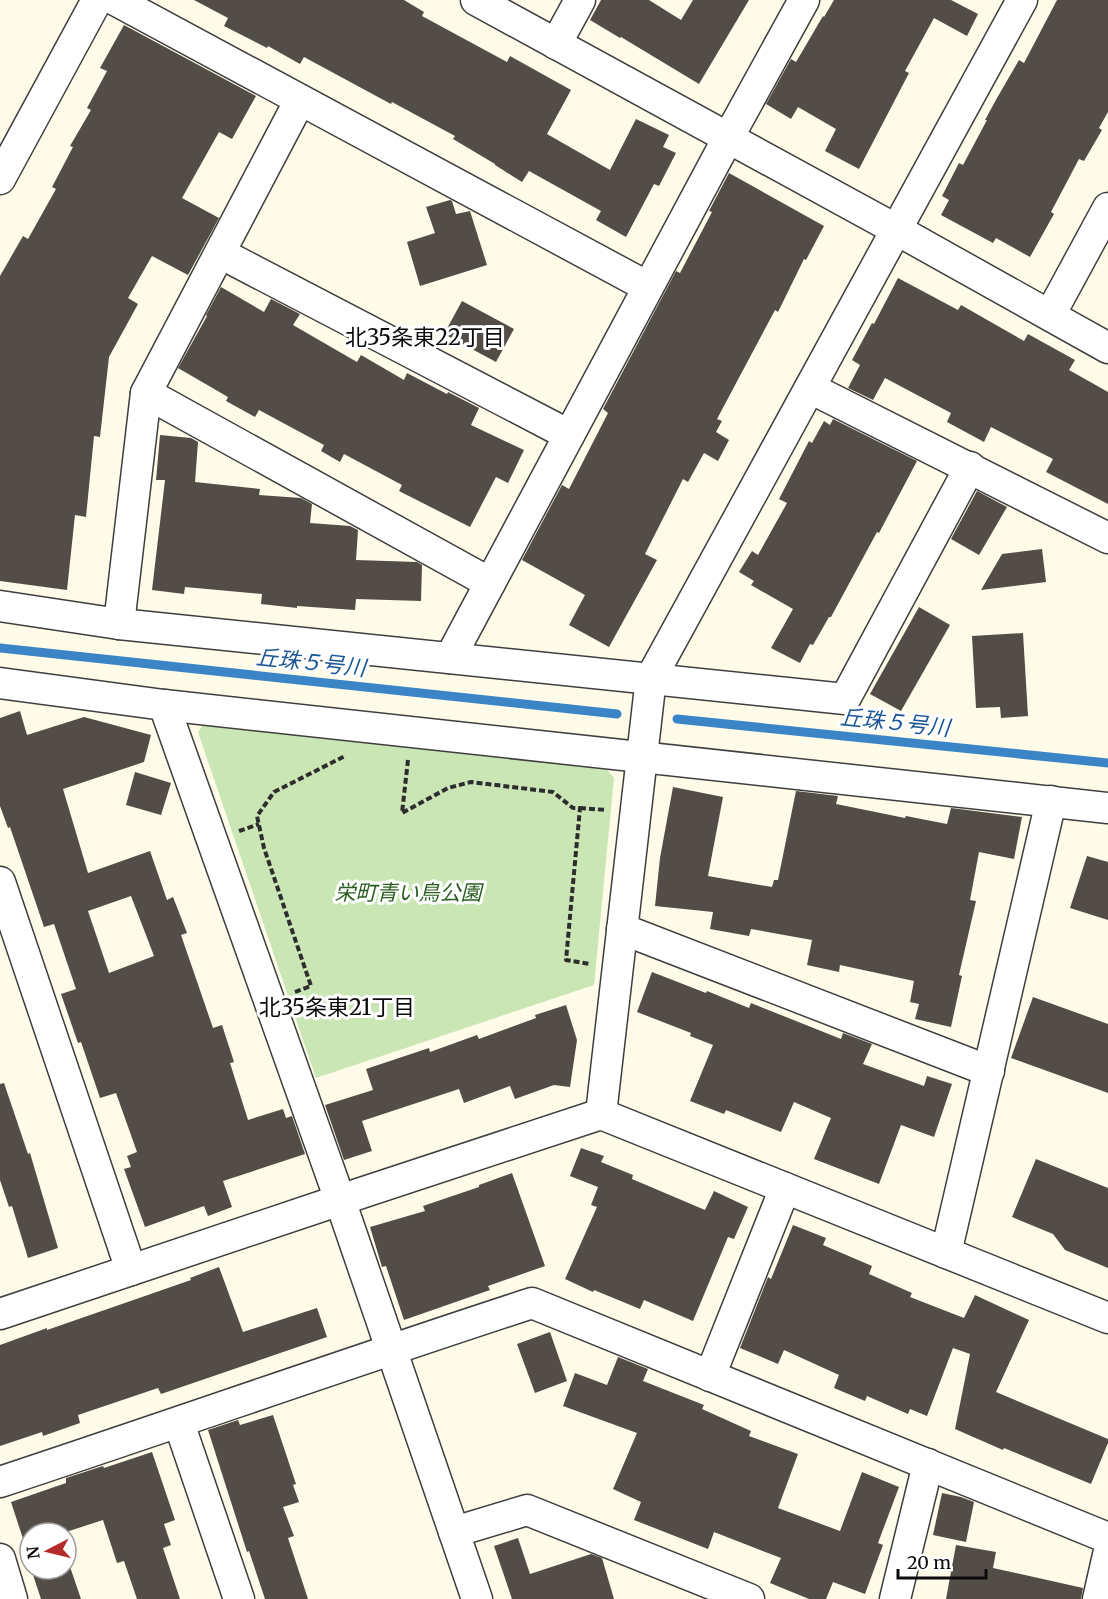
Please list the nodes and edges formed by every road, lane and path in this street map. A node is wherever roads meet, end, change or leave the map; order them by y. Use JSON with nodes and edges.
{"nodes":[{"id":1,"x":98,"y":0,"type":"edge"},
{"id":2,"x":115,"y":0,"type":"edge"},
{"id":3,"x":476,"y":0,"type":"edge"},
{"id":4,"x":580,"y":0,"type":"edge"},
{"id":5,"x":804,"y":0,"type":"edge"},
{"id":6,"x":1022,"y":0,"type":"edge"},
{"id":7,"x":556,"y":44,"type":"junction"},
{"id":8,"x":300,"y":100,"type":"junction"},
{"id":9,"x":728,"y":138,"type":"junction"},
{"id":10,"x":0,"y":179,"type":"edge"},
{"id":11,"x":1108,"y":208,"type":"edge"},
{"id":12,"x":897,"y":230,"type":"junction"},
{"id":13,"x":220,"y":253,"type":"junction"},
{"id":14,"x":648,"y":287,"type":"junction"},
{"id":15,"x":1050,"y":315,"type":"junction"},
{"id":16,"x":1108,"y":348,"type":"edge"},
{"id":17,"x":810,"y":388,"type":"junction"},
{"id":18,"x":146,"y":393,"type":"junction"},
{"id":19,"x":569,"y":435,"type":"junction"},
{"id":20,"x":970,"y":467,"type":"junction"},
{"id":21,"x":1108,"y":537,"type":"edge"},
{"id":22,"x":490,"y":583,"type":"junction"},
{"id":23,"x":0,"y":606,"type":"edge"},
{"id":24,"x":119,"y":624,"type":"junction"},
{"id":25,"x":450,"y":658,"type":"junction"},
{"id":26,"x":651,"y":678,"type":"junction"},
{"id":27,"x":0,"y":683,"type":"edge"},
{"id":28,"x":164,"y":705,"type":"junction"},
{"id":29,"x":353,"y":725,"type":"junction"},
{"id":30,"x":642,"y":757,"type":"junction"},
{"id":31,"x":408,"y":759,"type":"dead end"},
{"id":32,"x":1052,"y":801,"type":"junction"},
{"id":33,"x":579,"y":808,"type":"junction"},
{"id":34,"x":1108,"y":808,"type":"edge"},
{"id":35,"x":612,"y":811,"type":"dead end"},
{"id":36,"x":259,"y":824,"type":"junction"},
{"id":37,"x":230,"y":835,"type":"dead end"},
{"id":38,"x":0,"y":882,"type":"edge"},
{"id":39,"x":622,"y":930,"type":"junction"},
{"id":40,"x":595,"y":964,"type":"dead end"},
{"id":41,"x":293,"y":992,"type":"dead end"},
{"id":42,"x":989,"y":1071,"type":"junction"},
{"id":43,"x":601,"y":1114,"type":"junction"},
{"id":44,"x":784,"y":1188,"type":"junction"},
{"id":45,"x":340,"y":1200,"type":"junction"},
{"id":46,"x":946,"y":1253,"type":"junction"},
{"id":47,"x":131,"y":1270,"type":"junction"},
{"id":48,"x":0,"y":1314,"type":"edge"},
{"id":49,"x":1108,"y":1318,"type":"edge"},
{"id":50,"x":391,"y":1349,"type":"junction"},
{"id":51,"x":710,"y":1376,"type":"junction"},
{"id":52,"x":179,"y":1423,"type":"junction"},
{"id":53,"x":928,"y":1464,"type":"junction"},
{"id":54,"x":0,"y":1482,"type":"edge"},
{"id":55,"x":454,"y":1532,"type":"junction"},
{"id":56,"x":1108,"y":1538,"type":"edge"},
{"id":57,"x":1108,"y":1555,"type":"edge"},
{"id":58,"x":0,"y":1559,"type":"edge"},
{"id":59,"x":12,"y":1599,"type":"edge"},
{"id":60,"x":239,"y":1599,"type":"edge"},
{"id":61,"x":477,"y":1599,"type":"edge"},
{"id":62,"x":749,"y":1599,"type":"edge"},
{"id":63,"x":895,"y":1599,"type":"edge"},
{"id":64,"x":1098,"y":1599,"type":"edge"}],
"edges":[{"from":1,"to":10,"type":"street"},
{"from":2,"to":8,"type":"street"},
{"from":3,"to":7,"type":"street"},
{"from":4,"to":7,"type":"street"},
{"from":5,"to":9,"type":"street"},
{"from":6,"to":12,"type":"street"},
{"from":7,"to":9,"type":"street"},
{"from":8,"to":13,"type":"street"},
{"from":8,"to":14,"type":"street"},
{"from":9,"to":12,"type":"street"},
{"from":9,"to":14,"type":"street"},
{"from":11,"to":15,"type":"street"},
{"from":12,"to":15,"type":"street"},
{"from":12,"to":17,"type":"street"},
{"from":13,"to":18,"type":"street"},
{"from":13,"to":19,"type":"street"},
{"from":14,"to":19,"type":"street"},
{"from":15,"to":16,"type":"street"},
{"from":17,"to":20,"type":"street"},
{"from":17,"to":26,"type":"street"},
{"from":18,"to":22,"type":"street"},
{"from":18,"to":24,"type":"street"},
{"from":19,"to":22,"type":"street"},
{"from":20,"to":21,"type":"street"},
{"from":20,"to":26,"type":"street"},
{"from":22,"to":25,"type":"street"},
{"from":23,"to":24,"type":"street"},
{"from":24,"to":25,"type":"street"},
{"from":25,"to":26,"type":"street"},
{"from":26,"to":30,"type":"street"},
{"from":27,"to":28,"type":"street"},
{"from":28,"to":29,"type":"street"},
{"from":28,"to":45,"type":"street"},
{"from":29,"to":30,"type":"street"},
{"from":29,"to":36,"type":"path"},
{"from":30,"to":32,"type":"street"},
{"from":30,"to":39,"type":"street"},
{"from":31,"to":33,"type":"path"},
{"from":32,"to":34,"type":"street"},
{"from":32,"to":42,"type":"street"},
{"from":33,"to":35,"type":"path"},
{"from":33,"to":40,"type":"path"},
{"from":36,"to":37,"type":"path"},
{"from":36,"to":41,"type":"path"},
{"from":38,"to":47,"type":"street"},
{"from":39,"to":42,"type":"street"},
{"from":39,"to":43,"type":"street"},
{"from":42,"to":46,"type":"street"},
{"from":43,"to":44,"type":"street"},
{"from":43,"to":45,"type":"street"},
{"from":44,"to":46,"type":"street"},
{"from":44,"to":51,"type":"street"},
{"from":45,"to":47,"type":"street"},
{"from":45,"to":50,"type":"street"},
{"from":46,"to":49,"type":"street"},
{"from":47,"to":48,"type":"street"},
{"from":50,"to":51,"type":"street"},
{"from":50,"to":52,"type":"street"},
{"from":50,"to":55,"type":"street"},
{"from":51,"to":53,"type":"street"},
{"from":52,"to":54,"type":"street"},
{"from":52,"to":60,"type":"street"},
{"from":53,"to":56,"type":"street"},
{"from":53,"to":63,"type":"street"},
{"from":55,"to":61,"type":"street"},
{"from":55,"to":62,"type":"street"},
{"from":57,"to":64,"type":"street"},
{"from":58,"to":59,"type":"street"}]}
